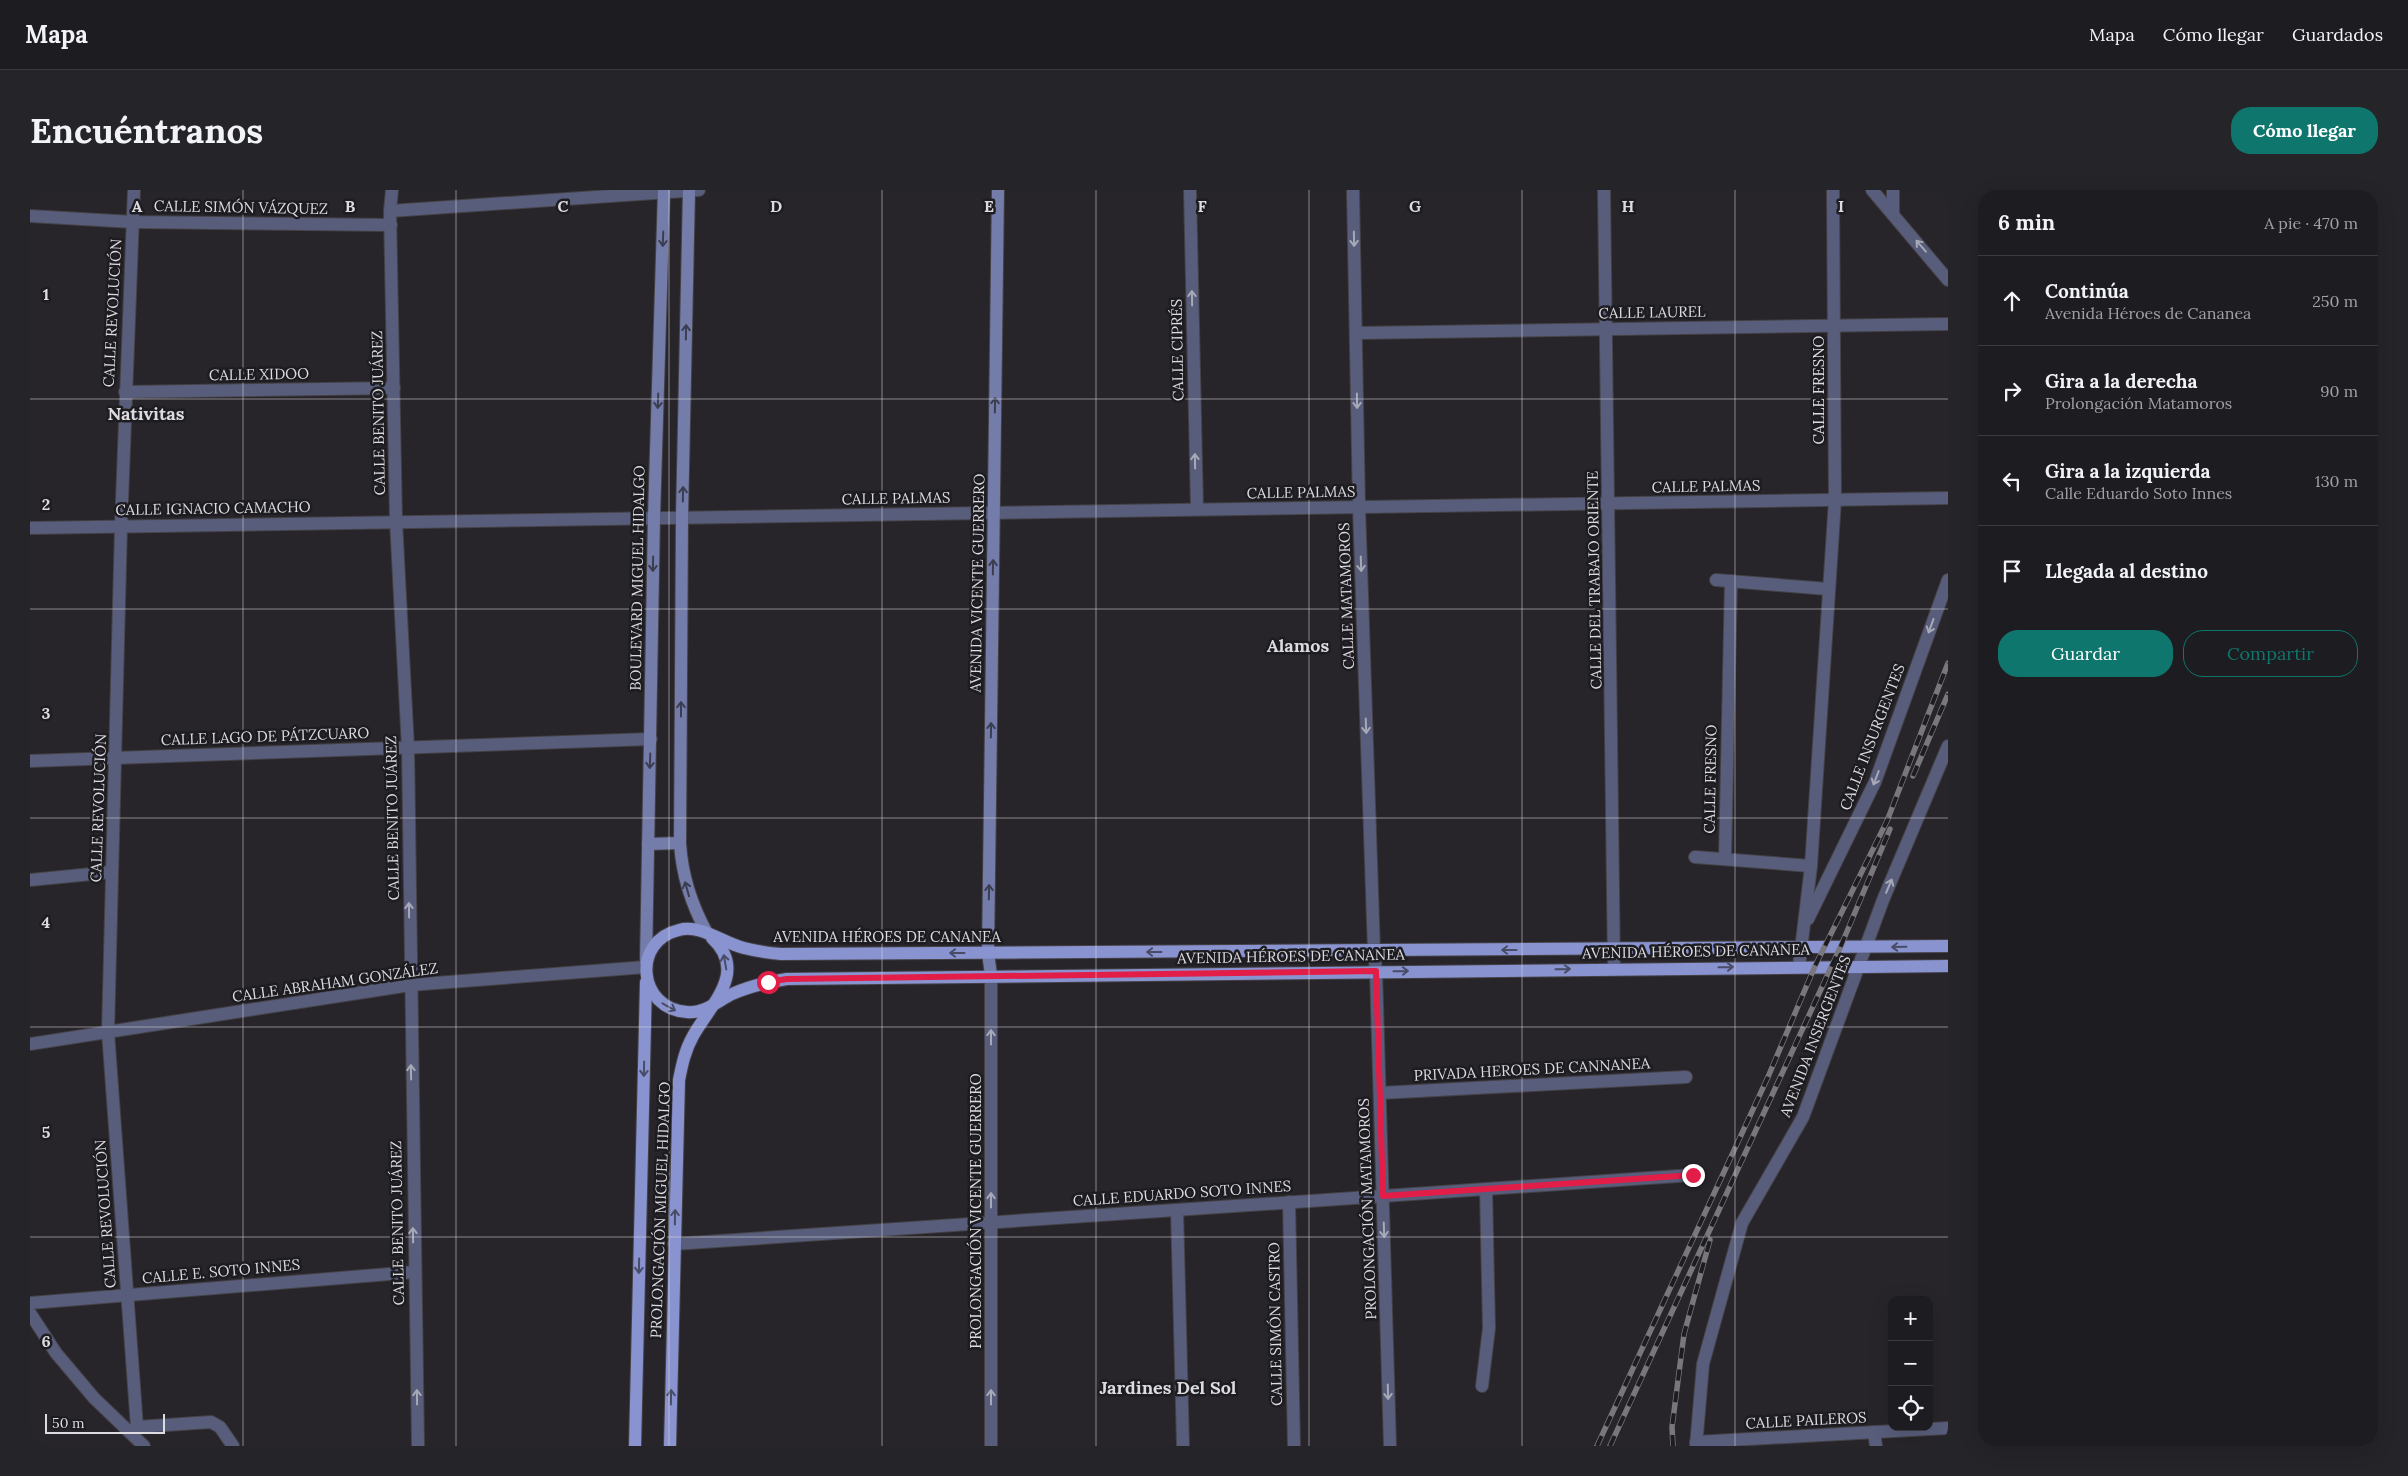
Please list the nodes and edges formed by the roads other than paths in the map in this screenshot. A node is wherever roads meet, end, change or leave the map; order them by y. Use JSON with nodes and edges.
{"nodes":[{"id":1,"x":134,"y":190,"type":"edge"},
{"id":2,"x":392,"y":190,"type":"edge"},
{"id":3,"x":664,"y":190,"type":"edge"},
{"id":4,"x":689,"y":190,"type":"edge"},
{"id":5,"x":699,"y":190,"type":"edge"},
{"id":6,"x":998,"y":190,"type":"edge"},
{"id":7,"x":1190,"y":190,"type":"edge"},
{"id":8,"x":1353,"y":190,"type":"edge"},
{"id":9,"x":1604,"y":190,"type":"edge"},
{"id":10,"x":1833,"y":190,"type":"edge"},
{"id":11,"x":1872,"y":190,"type":"edge"},
{"id":12,"x":1893,"y":190,"type":"edge"},
{"id":13,"x":390,"y":211,"type":"junction"},
{"id":14,"x":1893,"y":214,"type":"junction"},
{"id":15,"x":30,"y":216,"type":"edge"},
{"id":16,"x":133,"y":222,"type":"junction"},
{"id":17,"x":391,"y":225,"type":"junction"},
{"id":18,"x":1948,"y":280,"type":"edge"},
{"id":19,"x":1948,"y":324,"type":"edge"},
{"id":20,"x":1834,"y":326,"type":"junction"},
{"id":21,"x":1605,"y":329,"type":"junction"},
{"id":22,"x":1356,"y":333,"type":"junction"},
{"id":23,"x":394,"y":388,"type":"junction"},
{"id":24,"x":125,"y":392,"type":"junction"},
{"id":25,"x":1948,"y":498,"type":"edge"},
{"id":26,"x":1835,"y":500,"type":"junction"},
{"id":27,"x":1609,"y":503,"type":"junction"},
{"id":28,"x":1359,"y":507,"type":"junction"},
{"id":29,"x":1196,"y":509,"type":"junction"},
{"id":30,"x":994,"y":512,"type":"junction"},
{"id":31,"x":654,"y":517,"type":"junction"},
{"id":32,"x":682,"y":517,"type":"junction"},
{"id":33,"x":396,"y":521,"type":"junction"},
{"id":34,"x":121,"y":526,"type":"junction"},
{"id":35,"x":30,"y":528,"type":"edge"},
{"id":36,"x":1716,"y":580,"type":"dead end"},
{"id":37,"x":1948,"y":580,"type":"edge"},
{"id":38,"x":1731,"y":581,"type":"junction"},
{"id":39,"x":1828,"y":589,"type":"junction"},
{"id":40,"x":651,"y":739,"type":"junction"},
{"id":41,"x":1948,"y":746,"type":"edge"},
{"id":42,"x":408,"y":748,"type":"junction"},
{"id":43,"x":115,"y":758,"type":"junction"},
{"id":44,"x":30,"y":761,"type":"edge"},
{"id":45,"x":680,"y":843,"type":"junction"},
{"id":46,"x":648,"y":844,"type":"junction"},
{"id":47,"x":1695,"y":857,"type":"dead end"},
{"id":48,"x":1725,"y":859,"type":"junction"},
{"id":49,"x":1811,"y":866,"type":"junction"},
{"id":50,"x":112,"y":872,"type":"junction"},
{"id":51,"x":30,"y":880,"type":"edge"},
{"id":52,"x":1804,"y":928,"type":"junction"},
{"id":53,"x":707,"y":933,"type":"junction"},
{"id":54,"x":1948,"y":946,"type":"edge"},
{"id":55,"x":1865,"y":947,"type":"junction"},
{"id":56,"x":1802,"y":948,"type":"junction"},
{"id":57,"x":1614,"y":949,"type":"junction"},
{"id":58,"x":1374,"y":951,"type":"junction"},
{"id":59,"x":988,"y":953,"type":"junction"},
{"id":60,"x":1799,"y":966,"type":"junction"},
{"id":61,"x":1860,"y":966,"type":"junction"},
{"id":62,"x":1948,"y":966,"type":"edge"},
{"id":63,"x":646,"y":967,"type":"junction"},
{"id":64,"x":1614,"y":969,"type":"junction"},
{"id":65,"x":1376,"y":971,"type":"junction"},
{"id":66,"x":991,"y":976,"type":"junction"},
{"id":67,"x":410,"y":985,"type":"junction"},
{"id":68,"x":716,"y":1002,"type":"junction"},
{"id":69,"x":108,"y":1032,"type":"junction"},
{"id":70,"x":30,"y":1044,"type":"edge"},
{"id":71,"x":1686,"y":1077,"type":"dead end"},
{"id":72,"x":1380,"y":1093,"type":"junction"},
{"id":73,"x":1693,"y":1175,"type":"dead end"},
{"id":74,"x":1486,"y":1188,"type":"junction"},
{"id":75,"x":1383,"y":1196,"type":"junction"},
{"id":76,"x":1289,"y":1202,"type":"junction"},
{"id":77,"x":1177,"y":1210,"type":"junction"},
{"id":78,"x":991,"y":1222,"type":"junction"},
{"id":79,"x":674,"y":1244,"type":"junction"},
{"id":80,"x":414,"y":1272,"type":"junction"},
{"id":81,"x":127,"y":1295,"type":"junction"},
{"id":82,"x":30,"y":1303,"type":"edge"},
{"id":83,"x":30,"y":1313,"type":"edge"},
{"id":84,"x":1482,"y":1386,"type":"dead end"},
{"id":85,"x":1948,"y":1428,"type":"edge"},
{"id":86,"x":133,"y":1430,"type":"junction"},
{"id":87,"x":1874,"y":1432,"type":"junction"},
{"id":88,"x":1696,"y":1444,"type":"edge"},
{"id":89,"x":144,"y":1446,"type":"edge"},
{"id":90,"x":234,"y":1446,"type":"edge"},
{"id":91,"x":418,"y":1446,"type":"edge"},
{"id":92,"x":635,"y":1446,"type":"edge"},
{"id":93,"x":670,"y":1446,"type":"edge"},
{"id":94,"x":991,"y":1446,"type":"edge"},
{"id":95,"x":1183,"y":1446,"type":"edge"},
{"id":96,"x":1294,"y":1446,"type":"edge"},
{"id":97,"x":1390,"y":1446,"type":"edge"},
{"id":98,"x":1876,"y":1446,"type":"edge"}],
"edges":[{"from":1,"to":16,"type":"street","name":"CALLE REVOLUCIÓN"},
{"from":2,"to":13,"type":"street","name":"CALLE BENITO JUÁREZ"},
{"from":3,"to":4,"type":"street"},
{"from":3,"to":13,"type":"street"},
{"from":3,"to":31,"type":"street","name":"BOULEVARD MIGUEL HIDALGO","one_way":true},
{"from":4,"to":5,"type":"street"},
{"from":32,"to":4,"type":"street","one_way":true},
{"from":30,"to":6,"type":"street","name":"AVENIDA VICENTE GUERRERO","one_way":true},
{"from":29,"to":7,"type":"street","name":"CALLE CIPRÉS","one_way":true},
{"from":8,"to":22,"type":"street","name":"CALLE MATAMOROS","one_way":true},
{"from":9,"to":21,"type":"street","name":"CALLE DEL TRABAJO ORIENTE"},
{"from":10,"to":20,"type":"street","name":"CALLE FRESNO"},
{"from":11,"to":14,"type":"street"},
{"from":12,"to":14,"type":"street"},
{"from":13,"to":17,"type":"street","name":"CALLE BENITO JUÁREZ"},
{"from":18,"to":14,"type":"street","one_way":true},
{"from":15,"to":16,"type":"street","name":"CALLE SIMÓN VÁZQUEZ"},
{"from":16,"to":17,"type":"street","name":"CALLE SIMÓN VÁZQUEZ"},
{"from":16,"to":24,"type":"street","name":"CALLE REVOLUCIÓN"},
{"from":17,"to":23,"type":"street","name":"CALLE BENITO JUÁREZ"},
{"from":19,"to":20,"type":"street","name":"CALLE LAUREL"},
{"from":20,"to":21,"type":"street","name":"CALLE LAUREL"},
{"from":20,"to":26,"type":"street","name":"CALLE FRESNO"},
{"from":21,"to":22,"type":"street","name":"CALLE LAUREL"},
{"from":21,"to":27,"type":"street","name":"CALLE DEL TRABAJO ORIENTE"},
{"from":22,"to":28,"type":"street","name":"CALLE MATAMOROS","one_way":true},
{"from":23,"to":24,"type":"street","name":"CALLE XIDOO"},
{"from":23,"to":33,"type":"street","name":"CALLE BENITO JUÁREZ"},
{"from":24,"to":34,"type":"street","name":"CALLE REVOLUCIÓN"},
{"from":25,"to":26,"type":"street","name":"CALLE PALMAS"},
{"from":26,"to":27,"type":"street","name":"CALLE PALMAS"},
{"from":26,"to":39,"type":"street","name":"CALLE FRESNO"},
{"from":27,"to":28,"type":"street","name":"CALLE PALMAS"},
{"from":27,"to":57,"type":"street","name":"CALLE DEL TRABAJO ORIENTE"},
{"from":28,"to":29,"type":"street","name":"CALLE PALMAS"},
{"from":28,"to":58,"type":"street","name":"CALLE MATAMOROS","one_way":true},
{"from":29,"to":30,"type":"street","name":"CALLE PALMAS"},
{"from":30,"to":32,"type":"street","name":"CALLE PALMAS"},
{"from":59,"to":30,"type":"street","name":"AVENIDA VICENTE GUERRERO","one_way":true},
{"from":31,"to":32,"type":"street","name":"CALLE PALMAS"},
{"from":31,"to":33,"type":"street","name":"CALLE IGNACIO CAMACHO"},
{"from":31,"to":40,"type":"street","name":"BOULEVARD MIGUEL HIDALGO","one_way":true},
{"from":45,"to":32,"type":"street","one_way":true},
{"from":33,"to":34,"type":"street","name":"CALLE IGNACIO CAMACHO"},
{"from":33,"to":42,"type":"street","name":"CALLE BENITO JUÁREZ"},
{"from":34,"to":35,"type":"street","name":"CALLE IGNACIO CAMACHO"},
{"from":34,"to":43,"type":"street","name":"CALLE REVOLUCIÓN"},
{"from":36,"to":38,"type":"street"},
{"from":37,"to":52,"type":"street","name":"CALLE INSURGENTES","one_way":true},
{"from":38,"to":39,"type":"street"},
{"from":38,"to":48,"type":"street","name":"CALLE FRESNO"},
{"from":39,"to":49,"type":"street","name":"CALLE FRESNO"},
{"from":40,"to":42,"type":"street","name":"CALLE LAGO DE PÁTZCUARO"},
{"from":40,"to":46,"type":"street","name":"BOULEVARD MIGUEL HIDALGO","one_way":true},
{"from":55,"to":41,"type":"street","one_way":true},
{"from":42,"to":43,"type":"street","name":"CALLE LAGO DE PÁTZCUARO"},
{"from":67,"to":42,"type":"street","name":"CALLE BENITO JUÁREZ","one_way":true},
{"from":43,"to":44,"type":"street","name":"CALLE LAGO DE PÁTZCUARO"},
{"from":43,"to":50,"type":"street","name":"CALLE REVOLUCIÓN"},
{"from":45,"to":46,"type":"street"},
{"from":53,"to":45,"type":"street","one_way":true},
{"from":46,"to":63,"type":"street","name":"BOULEVARD MIGUEL HIDALGO"},
{"from":47,"to":48,"type":"street"},
{"from":48,"to":49,"type":"street"},
{"from":49,"to":52,"type":"street","name":"CALLE FRESNO"},
{"from":50,"to":51,"type":"street"},
{"from":50,"to":69,"type":"street","name":"CALLE REVOLUCIÓN"},
{"from":52,"to":56,"type":"street","name":"CALLE FRESNO"},
{"from":59,"to":53,"type":"main road","name":"AVENIDA HÉROES DE CANANEA","one_way":true},
{"from":53,"to":63,"type":"main road","name":"AVENIDA HÉROES DE CANANEA"},
{"from":68,"to":53,"type":"main road","name":"PROLONGACIÓN MIGUEL HIDALGO","one_way":true},
{"from":54,"to":55,"type":"main road","name":"AVENIDA HÉROES DE CANANEA","one_way":true},
{"from":55,"to":56,"type":"main road","name":"AVENIDA HÉROES DE CANANEA"},
{"from":55,"to":61,"type":"street","name":"AVENIDA INSERGENTES"},
{"from":56,"to":57,"type":"main road","name":"AVENIDA HÉROES DE CANANEA"},
{"from":56,"to":60,"type":"street","name":"CALLE FRESNO"},
{"from":57,"to":58,"type":"main road","name":"AVENIDA HÉROES DE CANANEA","one_way":true},
{"from":57,"to":64,"type":"street","name":"CALLE DEL TRABAJO ORIENTE"},
{"from":58,"to":59,"type":"main road","name":"AVENIDA HÉROES DE CANANEA","one_way":true},
{"from":58,"to":65,"type":"street","name":"CALLE MATAMOROS"},
{"from":59,"to":66,"type":"street","name":"AVENIDA VICENTE GUERRERO"},
{"from":60,"to":61,"type":"main road","name":"AVENIDA HÉROES DE CANANEA"},
{"from":64,"to":60,"type":"main road","name":"AVENIDA HÉROES DE CANANEA","one_way":true},
{"from":61,"to":62,"type":"main road","name":"AVENIDA HÉROES DE CANANEA"},
{"from":61,"to":88,"type":"street","name":"AVENIDA INSERGENTES"},
{"from":63,"to":67,"type":"street","name":"CALLE ABRAHAM GONZÁLEZ"},
{"from":63,"to":68,"type":"main road","name":"AVENIDA HÉROES DE CANANEA","one_way":true},
{"from":63,"to":92,"type":"main road","name":"PROLONGACIÓN MIGUEL HIDALGO","one_way":true},
{"from":65,"to":64,"type":"main road","name":"AVENIDA HÉROES DE CANANEA","one_way":true},
{"from":65,"to":66,"type":"main road","name":"AVENIDA HÉROES DE CANANEA"},
{"from":65,"to":72,"type":"street","name":"PROLONGACIÓN MATAMOROS"},
{"from":66,"to":68,"type":"main road","name":"AVENIDA HÉROES DE CANANEA"},
{"from":78,"to":66,"type":"street","name":"PROLONGACIÓN VICENTE GUERRERO","one_way":true},
{"from":67,"to":69,"type":"street","name":"CALLE ABRAHAM GONZÁLEZ"},
{"from":80,"to":67,"type":"street","name":"CALLE BENITO JUÁREZ","one_way":true},
{"from":79,"to":68,"type":"main road","name":"PROLONGACIÓN MIGUEL HIDALGO","one_way":true},
{"from":69,"to":70,"type":"street","name":"CALLE ABRAHAM GONZÁLEZ"},
{"from":69,"to":81,"type":"street","name":"CALLE REVOLUCIÓN"},
{"from":71,"to":72,"type":"street","name":"PRIVADA HEROES DE CANNANEA"},
{"from":72,"to":75,"type":"street","name":"PROLONGACIÓN MATAMOROS"},
{"from":73,"to":74,"type":"street","name":"CALLE EDUARDO SOTO INNES"},
{"from":74,"to":75,"type":"street","name":"CALLE EDUARDO SOTO INNES"},
{"from":74,"to":84,"type":"street"},
{"from":75,"to":76,"type":"street","name":"CALLE EDUARDO SOTO INNES"},
{"from":75,"to":97,"type":"street","name":"PROLONGACIÓN MATAMOROS","one_way":true},
{"from":76,"to":77,"type":"street","name":"CALLE EDUARDO SOTO INNES"},
{"from":76,"to":96,"type":"street","name":"CALLE SIMÓN CASTRO"},
{"from":77,"to":78,"type":"street","name":"CALLE EDUARDO SOTO INNES"},
{"from":77,"to":95,"type":"street"},
{"from":78,"to":79,"type":"street","name":"CALLE EDUARDO SOTO INNES"},
{"from":94,"to":78,"type":"street","name":"PROLONGACIÓN VICENTE GUERRERO","one_way":true},
{"from":93,"to":79,"type":"main road","name":"PROLONGACIÓN MIGUEL HIDALGO","one_way":true},
{"from":80,"to":81,"type":"street","name":"CALLE E. SOTO INNES"},
{"from":91,"to":80,"type":"street","name":"CALLE BENITO JUÁREZ","one_way":true},
{"from":81,"to":82,"type":"street","name":"CALLE E. SOTO INNES"},
{"from":81,"to":86,"type":"street","name":"CALLE REVOLUCIÓN"},
{"from":83,"to":86,"type":"street"},
{"from":85,"to":87,"type":"street","name":"CALLE PAILEROS"},
{"from":86,"to":89,"type":"street"},
{"from":86,"to":90,"type":"street"},
{"from":87,"to":88,"type":"street","name":"CALLE PAILEROS"},
{"from":87,"to":98,"type":"street"}]}
